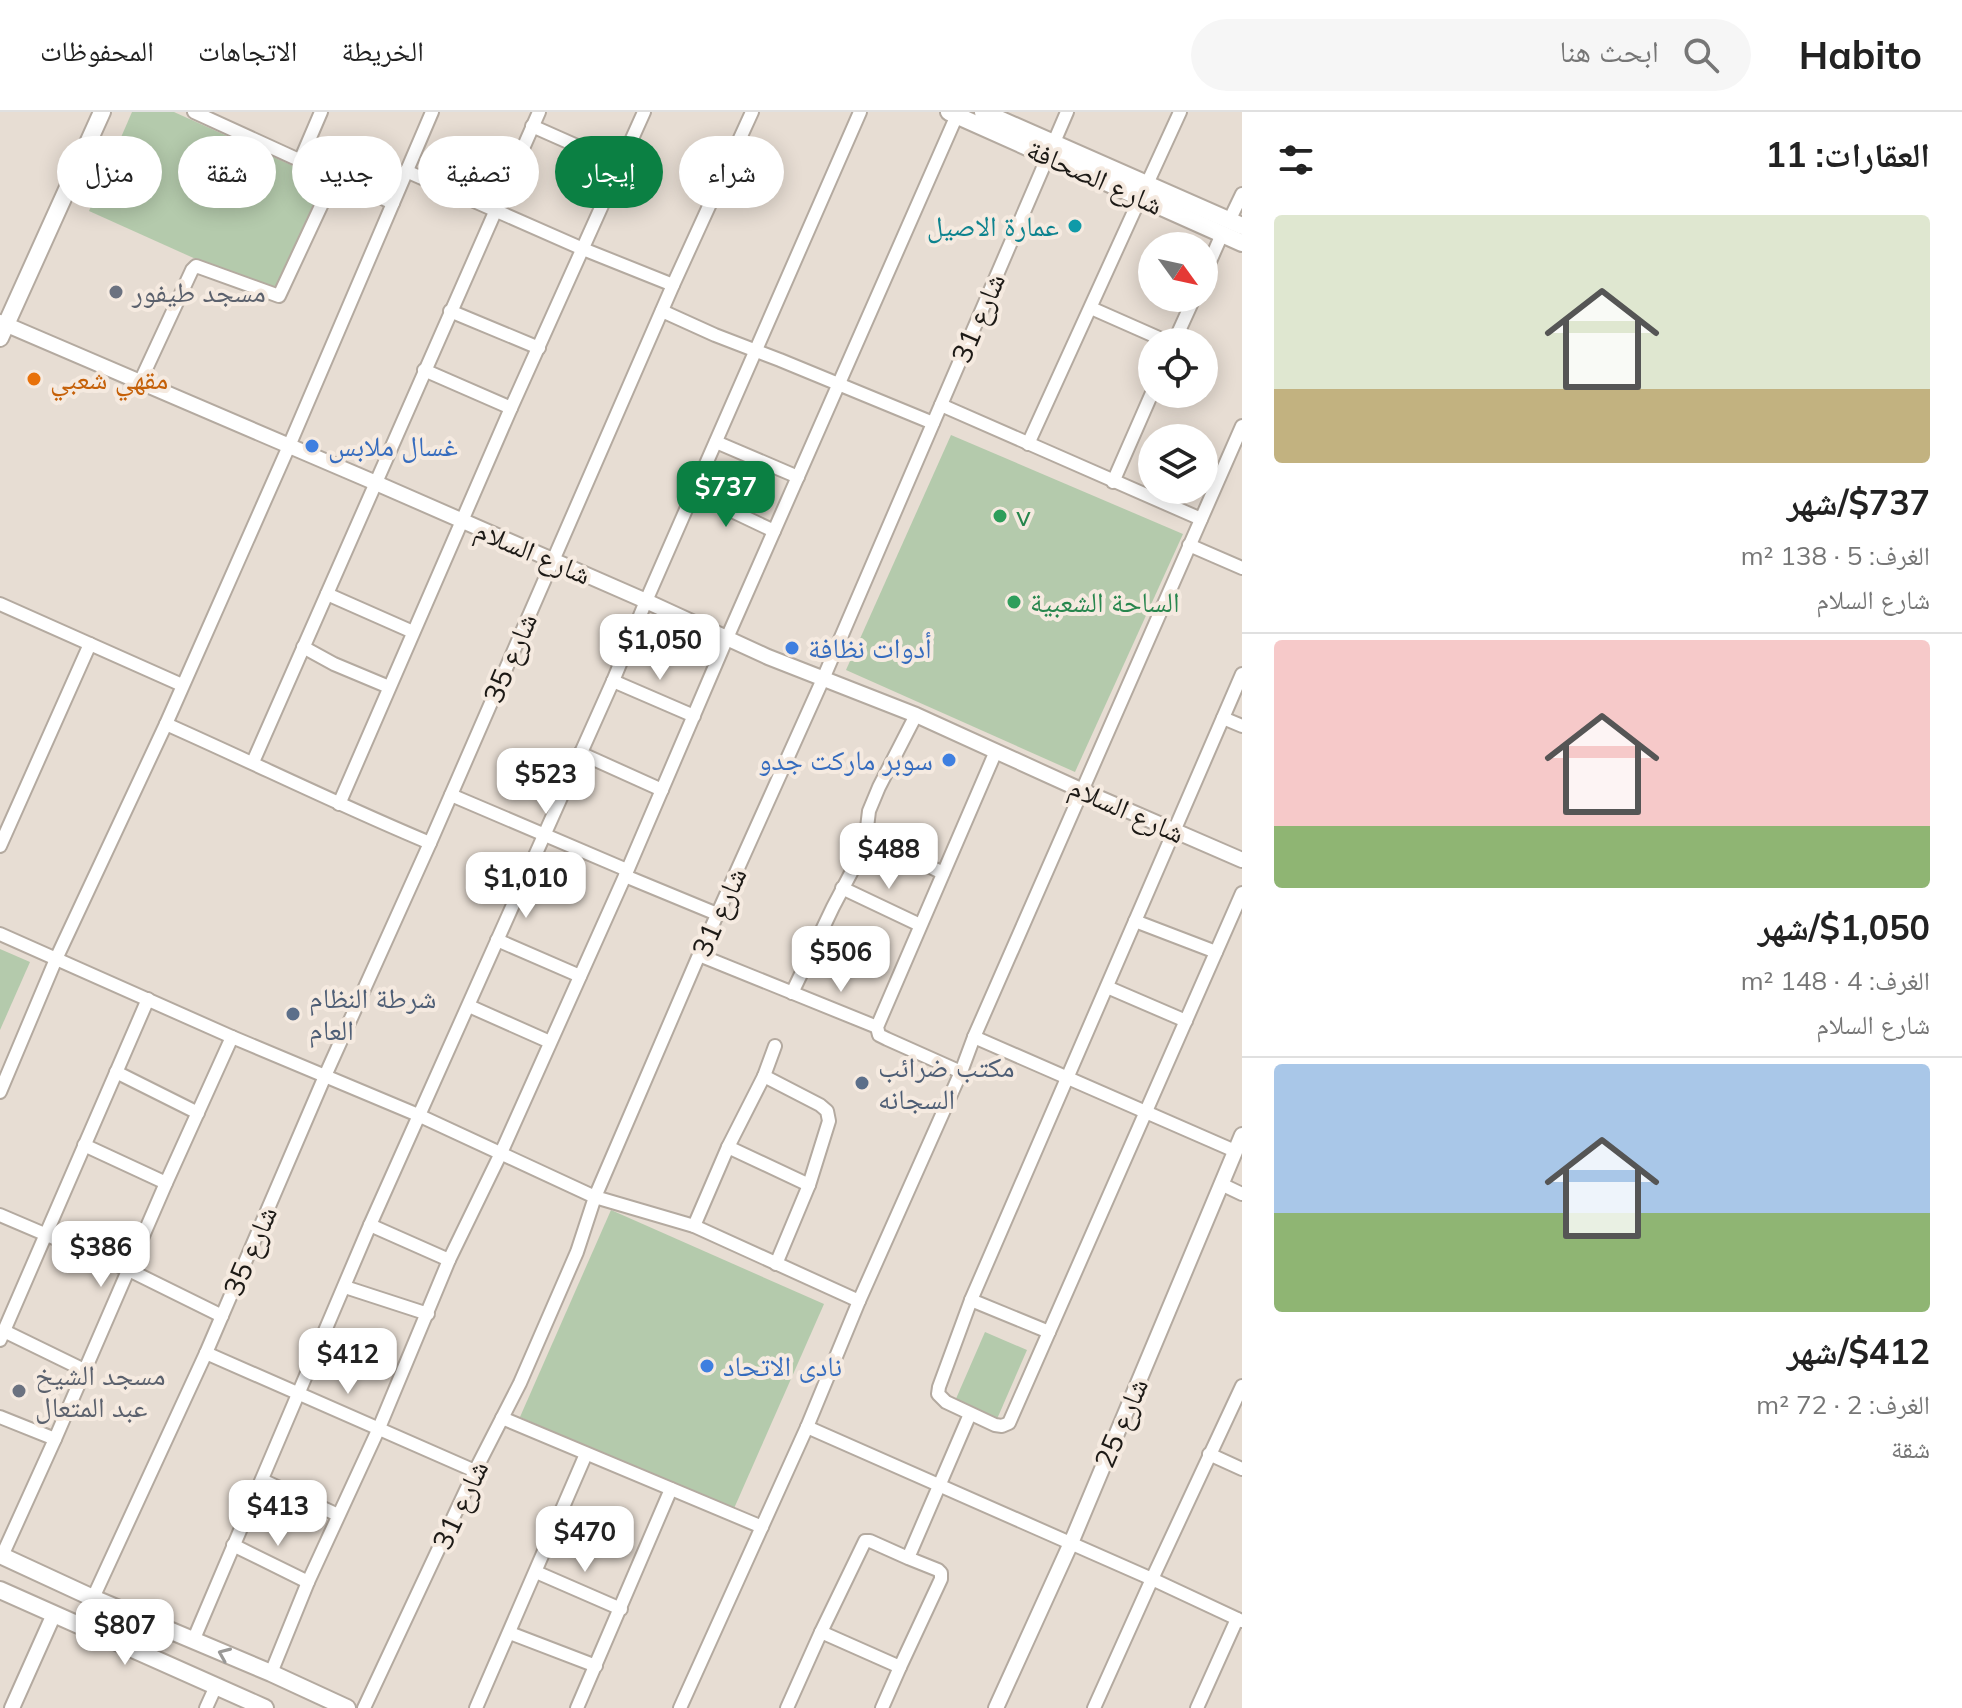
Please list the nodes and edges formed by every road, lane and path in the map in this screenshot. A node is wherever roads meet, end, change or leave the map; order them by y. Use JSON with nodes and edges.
{"nodes":[{"id":1,"x":102,"y":112,"type":"edge"},
{"id":2,"x":194,"y":112,"type":"edge"},
{"id":3,"x":321,"y":112,"type":"edge"},
{"id":4,"x":432,"y":112,"type":"edge"},
{"id":5,"x":539,"y":112,"type":"edge"},
{"id":6,"x":644,"y":112,"type":"edge"},
{"id":7,"x":752,"y":112,"type":"edge"},
{"id":8,"x":860,"y":112,"type":"edge"},
{"id":9,"x":983,"y":112,"type":"edge"},
{"id":10,"x":1067,"y":112,"type":"edge"},
{"id":11,"x":1180,"y":112,"type":"edge"},
{"id":12,"x":953,"y":114,"type":"edge"},
{"id":13,"x":219,"y":117,"type":"edge"},
{"id":14,"x":532,"y":126,"type":"junction"},
{"id":15,"x":311,"y":136,"type":"edge"},
{"id":16,"x":527,"y":136,"type":"edge"},
{"id":17,"x":555,"y":136,"type":"edge"},
{"id":18,"x":633,"y":136,"type":"edge"},
{"id":19,"x":1051,"y":149,"type":"junction"},
{"id":20,"x":292,"y":157,"type":"edge"},
{"id":21,"x":406,"y":171,"type":"junction"},
{"id":22,"x":418,"y":176,"type":"edge"},
{"id":23,"x":402,"y":181,"type":"edge"},
{"id":24,"x":1144,"y":190,"type":"junction"},
{"id":25,"x":1242,"y":194,"type":"edge"},
{"id":26,"x":320,"y":208,"type":"edge"},
{"id":27,"x":391,"y":208,"type":"edge"},
{"id":28,"x":495,"y":208,"type":"joint"},
{"id":29,"x":601,"y":208,"type":"edge"},
{"id":30,"x":1231,"y":227,"type":"edge"},
{"id":31,"x":1242,"y":243,"type":"edge"},
{"id":32,"x":583,"y":249,"type":"junction"},
{"id":33,"x":1218,"y":250,"type":"edge"},
{"id":34,"x":673,"y":285,"type":"junction"},
{"id":35,"x":1091,"y":308,"type":"junction"},
{"id":36,"x":450,"y":311,"type":"junction"},
{"id":37,"x":662,"y":311,"type":"junction"},
{"id":38,"x":2,"y":328,"type":"edge"},
{"id":39,"x":1138,"y":328,"type":"edge"},
{"id":40,"x":539,"y":348,"type":"junction"},
{"id":41,"x":756,"y":350,"type":"junction"},
{"id":42,"x":424,"y":370,"type":"junction"},
{"id":43,"x":140,"y":382,"type":"junction"},
{"id":44,"x":839,"y":385,"type":"junction"},
{"id":45,"x":941,"y":405,"type":"junction"},
{"id":46,"x":511,"y":408,"type":"junction"},
{"id":47,"x":1145,"y":408,"type":"edge"},
{"id":48,"x":933,"y":423,"type":"junction"},
{"id":49,"x":1242,"y":426,"type":"edge"},
{"id":50,"x":716,"y":442,"type":"junction"},
{"id":51,"x":1028,"y":444,"type":"junction"},
{"id":52,"x":289,"y":446,"type":"junction"},
{"id":53,"x":798,"y":477,"type":"junction"},
{"id":54,"x":1113,"y":482,"type":"junction"},
{"id":55,"x":376,"y":483,"type":"junction"},
{"id":56,"x":694,"y":493,"type":"junction"},
{"id":57,"x":1201,"y":519,"type":"junction"},
{"id":58,"x":462,"y":521,"type":"junction"},
{"id":59,"x":774,"y":531,"type":"junction"},
{"id":60,"x":1189,"y":545,"type":"junction"},
{"id":61,"x":553,"y":560,"type":"junction"},
{"id":62,"x":1242,"y":568,"type":"edge"},
{"id":63,"x":327,"y":594,"type":"junction"},
{"id":64,"x":646,"y":601,"type":"junction"},
{"id":65,"x":1,"y":607,"type":"edge"},
{"id":66,"x":413,"y":632,"type":"junction"},
{"id":67,"x":727,"y":638,"type":"junction"},
{"id":68,"x":90,"y":644,"type":"junction"},
{"id":69,"x":303,"y":647,"type":"junction"},
{"id":70,"x":823,"y":679,"type":"junction"},
{"id":71,"x":613,"y":681,"type":"junction"},
{"id":72,"x":1241,"y":681,"type":"edge"},
{"id":73,"x":182,"y":685,"type":"junction"},
{"id":74,"x":389,"y":687,"type":"junction"},
{"id":75,"x":916,"y":715,"type":"junction"},
{"id":76,"x":694,"y":716,"type":"junction"},
{"id":77,"x":1223,"y":718,"type":"junction"},
{"id":78,"x":166,"y":724,"type":"junction"},
{"id":79,"x":1242,"y":726,"type":"edge"},
{"id":80,"x":996,"y":751,"type":"junction"},
{"id":81,"x":580,"y":753,"type":"junction"},
{"id":82,"x":253,"y":762,"type":"junction"},
{"id":83,"x":662,"y":790,"type":"junction"},
{"id":84,"x":1083,"y":791,"type":"junction"},
{"id":85,"x":451,"y":795,"type":"junction"},
{"id":86,"x":339,"y":804,"type":"junction"},
{"id":87,"x":1174,"y":831,"type":"junction"},
{"id":88,"x":543,"y":834,"type":"junction"},
{"id":89,"x":866,"y":836,"type":"junction"},
{"id":90,"x":430,"y":843,"type":"junction"},
{"id":91,"x":0,"y":846,"type":"edge"},
{"id":92,"x":1242,"y":860,"type":"edge"},
{"id":93,"x":626,"y":873,"type":"junction"},
{"id":94,"x":943,"y":873,"type":"junction"},
{"id":95,"x":842,"y":888,"type":"junction"},
{"id":96,"x":1242,"y":893,"type":"edge"},
{"id":97,"x":717,"y":914,"type":"junction"},
{"id":98,"x":1135,"y":921,"type":"junction"},
{"id":99,"x":920,"y":925,"type":"junction"},
{"id":100,"x":0,"y":934,"type":"edge"},
{"id":101,"x":497,"y":940,"type":"junction"},
{"id":102,"x":1216,"y":952,"type":"junction"},
{"id":103,"x":699,"y":955,"type":"junction"},
{"id":104,"x":56,"y":959,"type":"junction"},
{"id":105,"x":580,"y":976,"type":"junction"},
{"id":106,"x":1107,"y":987,"type":"junction"},
{"id":107,"x":792,"y":993,"type":"junction"},
{"id":108,"x":148,"y":999,"type":"junction"},
{"id":109,"x":469,"y":1006,"type":"junction"},
{"id":110,"x":1186,"y":1021,"type":"junction"},
{"id":111,"x":877,"y":1027,"type":"junction"},
{"id":112,"x":232,"y":1037,"type":"junction"},
{"id":113,"x":974,"y":1037,"type":"junction"},
{"id":114,"x":550,"y":1042,"type":"junction"},
{"id":115,"x":775,"y":1046,"type":"dead end"},
{"id":116,"x":116,"y":1072,"type":"junction"},
{"id":117,"x":961,"y":1072,"type":"junction"},
{"id":118,"x":325,"y":1076,"type":"junction"},
{"id":119,"x":764,"y":1076,"type":"junction"},
{"id":120,"x":1066,"y":1077,"type":"junction"},
{"id":121,"x":0,"y":1092,"type":"edge"},
{"id":122,"x":1146,"y":1112,"type":"junction"},
{"id":123,"x":198,"y":1113,"type":"junction"},
{"id":124,"x":418,"y":1115,"type":"junction"},
{"id":125,"x":1242,"y":1135,"type":"edge"},
{"id":126,"x":84,"y":1145,"type":"junction"},
{"id":127,"x":728,"y":1147,"type":"junction"},
{"id":128,"x":1235,"y":1151,"type":"junction"},
{"id":129,"x":501,"y":1153,"type":"junction"},
{"id":130,"x":166,"y":1183,"type":"junction"},
{"id":131,"x":1221,"y":1184,"type":"junction"},
{"id":132,"x":809,"y":1185,"type":"junction"},
{"id":133,"x":1242,"y":1194,"type":"edge"},
{"id":134,"x":595,"y":1197,"type":"junction"},
{"id":135,"x":0,"y":1215,"type":"edge"},
{"id":136,"x":370,"y":1225,"type":"junction"},
{"id":137,"x":694,"y":1226,"type":"junction"},
{"id":138,"x":46,"y":1233,"type":"junction"},
{"id":139,"x":449,"y":1260,"type":"junction"},
{"id":140,"x":776,"y":1264,"type":"junction"},
{"id":141,"x":129,"y":1270,"type":"junction"},
{"id":142,"x":345,"y":1287,"type":"junction"},
{"id":143,"x":971,"y":1300,"type":"junction"},
{"id":144,"x":859,"y":1301,"type":"junction"},
{"id":145,"x":428,"y":1314,"type":"junction"},
{"id":146,"x":222,"y":1316,"type":"junction"},
{"id":147,"x":1049,"y":1332,"type":"junction"},
{"id":148,"x":2,"y":1335,"type":"edge"},
{"id":149,"x":206,"y":1353,"type":"junction"},
{"id":150,"x":84,"y":1370,"type":"junction"},
{"id":151,"x":1242,"y":1386,"type":"edge"},
{"id":152,"x":298,"y":1394,"type":"junction"},
{"id":153,"x":970,"y":1414,"type":"junction"},
{"id":154,"x":0,"y":1417,"type":"edge"},
{"id":155,"x":502,"y":1418,"type":"junction"},
{"id":156,"x":807,"y":1427,"type":"junction"},
{"id":157,"x":379,"y":1428,"type":"junction"},
{"id":158,"x":55,"y":1439,"type":"junction"},
{"id":159,"x":586,"y":1454,"type":"junction"},
{"id":160,"x":1209,"y":1454,"type":"junction"},
{"id":161,"x":1242,"y":1469,"type":"edge"},
{"id":162,"x":475,"y":1471,"type":"junction"},
{"id":163,"x":262,"y":1480,"type":"junction"},
{"id":164,"x":941,"y":1485,"type":"junction"},
{"id":165,"x":671,"y":1489,"type":"junction"},
{"id":166,"x":338,"y":1515,"type":"junction"},
{"id":167,"x":762,"y":1527,"type":"junction"},
{"id":168,"x":1071,"y":1543,"type":"junction"},
{"id":169,"x":233,"y":1545,"type":"junction"},
{"id":170,"x":1,"y":1555,"type":"edge"},
{"id":171,"x":908,"y":1558,"type":"junction"},
{"id":172,"x":536,"y":1572,"type":"junction"},
{"id":173,"x":1152,"y":1579,"type":"junction"},
{"id":174,"x":308,"y":1582,"type":"junction"},
{"id":175,"x":0,"y":1590,"type":"edge"},
{"id":176,"x":93,"y":1598,"type":"junction"},
{"id":177,"x":621,"y":1609,"type":"junction"},
{"id":178,"x":54,"y":1614,"type":"junction"},
{"id":179,"x":1240,"y":1620,"type":"edge"},
{"id":180,"x":821,"y":1632,"type":"junction"},
{"id":181,"x":510,"y":1633,"type":"junction"},
{"id":182,"x":193,"y":1641,"type":"junction"},
{"id":183,"x":596,"y":1666,"type":"junction"},
{"id":184,"x":900,"y":1667,"type":"junction"},
{"id":185,"x":271,"y":1673,"type":"junction"},
{"id":186,"x":216,"y":1686,"type":"junction"},
{"id":187,"x":12,"y":1708,"type":"edge"},
{"id":188,"x":206,"y":1708,"type":"edge"},
{"id":189,"x":265,"y":1708,"type":"edge"},
{"id":190,"x":347,"y":1708,"type":"edge"},
{"id":191,"x":364,"y":1708,"type":"edge"},
{"id":192,"x":476,"y":1708,"type":"edge"},
{"id":193,"x":577,"y":1708,"type":"edge"},
{"id":194,"x":680,"y":1708,"type":"edge"},
{"id":195,"x":787,"y":1708,"type":"edge"},
{"id":196,"x":882,"y":1708,"type":"edge"},
{"id":197,"x":996,"y":1708,"type":"edge"},
{"id":198,"x":1094,"y":1708,"type":"edge"},
{"id":199,"x":1197,"y":1708,"type":"edge"}],
"edges":[{"from":1,"to":38,"type":"main road"},
{"from":2,"to":13,"type":"street"},
{"from":3,"to":15,"type":"street"},
{"from":4,"to":21,"type":"street"},
{"from":5,"to":14,"type":"street"},
{"from":6,"to":18,"type":"street"},
{"from":7,"to":34,"type":"street","name":"شارع 35"},
{"from":8,"to":41,"type":"street"},
{"from":9,"to":19,"type":"main road","name":"شارع الصحافة"},
{"from":10,"to":19,"type":"street","name":"شارع 31"},
{"from":11,"to":24,"type":"street"},
{"from":12,"to":19,"type":"main road","name":"شارع الصحافة"},
{"from":12,"to":44,"type":"street"},
{"from":13,"to":20,"type":"street"},
{"from":14,"to":16,"type":"street"},
{"from":14,"to":17,"type":"street"},
{"from":19,"to":24,"type":"main road","name":"شارع الصحافة"},
{"from":19,"to":45,"type":"street","name":"شارع 31"},
{"from":21,"to":22,"type":"street"},
{"from":21,"to":23,"type":"street"},
{"from":24,"to":30,"type":"main road","name":"شارع الصحافة"},
{"from":24,"to":35,"type":"street"},
{"from":25,"to":30,"type":"street"},
{"from":26,"to":43,"type":"street"},
{"from":27,"to":52,"type":"street"},
{"from":28,"to":32,"type":"street"},
{"from":28,"to":36,"type":"street"},
{"from":29,"to":32,"type":"street"},
{"from":30,"to":31,"type":"main road","name":"شارع الصحافة"},
{"from":30,"to":33,"type":"street"},
{"from":32,"to":34,"type":"street"},
{"from":32,"to":40,"type":"street"},
{"from":34,"to":37,"type":"street","name":"شارع 35"},
{"from":35,"to":39,"type":"street"},
{"from":35,"to":51,"type":"street"},
{"from":36,"to":40,"type":"street"},
{"from":36,"to":42,"type":"street"},
{"from":37,"to":41,"type":"street"},
{"from":37,"to":61,"type":"street","name":"شارع 35"},
{"from":38,"to":43,"type":"street","name":"شارع السلام"},
{"from":40,"to":46,"type":"street"},
{"from":41,"to":44,"type":"street"},
{"from":41,"to":50,"type":"street"},
{"from":42,"to":46,"type":"street"},
{"from":42,"to":55,"type":"street"},
{"from":43,"to":52,"type":"street","name":"شارع السلام"},
{"from":44,"to":48,"type":"street"},
{"from":44,"to":53,"type":"street"},
{"from":45,"to":48,"type":"street","name":"شارع 31"},
{"from":45,"to":51,"type":"street"},
{"from":46,"to":58,"type":"street"},
{"from":47,"to":54,"type":"street"},
{"from":48,"to":70,"type":"street","name":"شارع 31"},
{"from":49,"to":57,"type":"street"},
{"from":50,"to":53,"type":"street"},
{"from":50,"to":56,"type":"street"},
{"from":51,"to":54,"type":"street"},
{"from":52,"to":55,"type":"street","name":"شارع السلام"},
{"from":52,"to":73,"type":"street"},
{"from":53,"to":59,"type":"street"},
{"from":54,"to":57,"type":"street"},
{"from":55,"to":58,"type":"street","name":"شارع السلام"},
{"from":55,"to":63,"type":"street"},
{"from":56,"to":59,"type":"street"},
{"from":56,"to":64,"type":"street"},
{"from":57,"to":60,"type":"street"},
{"from":58,"to":61,"type":"street","name":"شارع السلام"},
{"from":58,"to":66,"type":"street"},
{"from":59,"to":67,"type":"street"},
{"from":60,"to":62,"type":"street"},
{"from":60,"to":84,"type":"street"},
{"from":61,"to":64,"type":"street","name":"شارع السلام"},
{"from":61,"to":85,"type":"street","name":"شارع 35"},
{"from":63,"to":66,"type":"street"},
{"from":63,"to":69,"type":"street"},
{"from":64,"to":67,"type":"street","name":"شارع السلام"},
{"from":64,"to":71,"type":"street"},
{"from":65,"to":68,"type":"street"},
{"from":66,"to":74,"type":"street"},
{"from":67,"to":70,"type":"street","name":"شارع السلام"},
{"from":67,"to":76,"type":"street"},
{"from":68,"to":73,"type":"street"},
{"from":68,"to":91,"type":"street"},
{"from":69,"to":74,"type":"street"},
{"from":69,"to":82,"type":"street"},
{"from":70,"to":75,"type":"street","name":"شارع السلام"},
{"from":70,"to":97,"type":"street","name":"شارع 31"},
{"from":71,"to":76,"type":"street"},
{"from":71,"to":81,"type":"street"},
{"from":72,"to":77,"type":"street"},
{"from":73,"to":78,"type":"street"},
{"from":74,"to":86,"type":"street"},
{"from":75,"to":80,"type":"street","name":"شارع السلام"},
{"from":75,"to":89,"type":"street"},
{"from":76,"to":83,"type":"street"},
{"from":77,"to":79,"type":"street"},
{"from":77,"to":87,"type":"street"},
{"from":78,"to":82,"type":"street"},
{"from":78,"to":104,"type":"street"},
{"from":80,"to":84,"type":"street","name":"شارع السلام"},
{"from":80,"to":94,"type":"street"},
{"from":81,"to":83,"type":"street"},
{"from":81,"to":88,"type":"street"},
{"from":82,"to":86,"type":"street"},
{"from":83,"to":93,"type":"street"},
{"from":84,"to":87,"type":"street","name":"شارع السلام"},
{"from":84,"to":113,"type":"street"},
{"from":85,"to":88,"type":"street"},
{"from":85,"to":90,"type":"street","name":"شارع 35"},
{"from":86,"to":90,"type":"street"},
{"from":87,"to":92,"type":"street","name":"شارع السلام"},
{"from":87,"to":98,"type":"street"},
{"from":88,"to":93,"type":"street"},
{"from":88,"to":101,"type":"street"},
{"from":89,"to":94,"type":"street"},
{"from":89,"to":95,"type":"street"},
{"from":90,"to":118,"type":"street","name":"شارع 35"},
{"from":93,"to":97,"type":"street"},
{"from":93,"to":105,"type":"street"},
{"from":94,"to":99,"type":"street"},
{"from":95,"to":99,"type":"street"},
{"from":95,"to":107,"type":"street"},
{"from":96,"to":102,"type":"street"},
{"from":97,"to":103,"type":"street","name":"شارع 31"},
{"from":98,"to":102,"type":"street"},
{"from":98,"to":106,"type":"street"},
{"from":99,"to":111,"type":"street"},
{"from":100,"to":104,"type":"street"},
{"from":101,"to":105,"type":"street"},
{"from":101,"to":109,"type":"street"},
{"from":102,"to":110,"type":"street"},
{"from":103,"to":107,"type":"street"},
{"from":103,"to":134,"type":"street","name":"شارع 31"},
{"from":104,"to":108,"type":"street"},
{"from":104,"to":121,"type":"street"},
{"from":105,"to":114,"type":"street"},
{"from":106,"to":110,"type":"street"},
{"from":106,"to":120,"type":"street"},
{"from":107,"to":111,"type":"street"},
{"from":108,"to":112,"type":"street"},
{"from":108,"to":116,"type":"street"},
{"from":109,"to":114,"type":"street"},
{"from":109,"to":124,"type":"street"},
{"from":110,"to":122,"type":"street"},
{"from":111,"to":117,"type":"street"},
{"from":112,"to":118,"type":"street"},
{"from":112,"to":123,"type":"street"},
{"from":113,"to":117,"type":"street"},
{"from":113,"to":120,"type":"street"},
{"from":114,"to":129,"type":"street"},
{"from":115,"to":119,"type":"street"},
{"from":116,"to":123,"type":"street"},
{"from":116,"to":126,"type":"street"},
{"from":117,"to":144,"type":"street"},
{"from":118,"to":124,"type":"street"},
{"from":118,"to":146,"type":"street","name":"شارع 35"},
{"from":119,"to":127,"type":"street"},
{"from":119,"to":132,"type":"street"},
{"from":120,"to":122,"type":"street"},
{"from":120,"to":143,"type":"street"},
{"from":122,"to":128,"type":"street"},
{"from":122,"to":147,"type":"street"},
{"from":123,"to":130,"type":"street"},
{"from":124,"to":129,"type":"street"},
{"from":124,"to":136,"type":"street"},
{"from":125,"to":128,"type":"street","name":"شارع 25"},
{"from":126,"to":130,"type":"street"},
{"from":126,"to":138,"type":"street"},
{"from":127,"to":132,"type":"street"},
{"from":127,"to":137,"type":"street"},
{"from":128,"to":131,"type":"street","name":"شارع 25"},
{"from":129,"to":134,"type":"street"},
{"from":129,"to":139,"type":"street"},
{"from":130,"to":141,"type":"street"},
{"from":131,"to":133,"type":"street"},
{"from":131,"to":168,"type":"street","name":"شارع 25"},
{"from":132,"to":140,"type":"street"},
{"from":134,"to":137,"type":"street"},
{"from":134,"to":155,"type":"street","name":"شارع 31"},
{"from":135,"to":138,"type":"street"},
{"from":136,"to":139,"type":"street"},
{"from":136,"to":142,"type":"street"},
{"from":137,"to":140,"type":"street"},
{"from":138,"to":141,"type":"street"},
{"from":138,"to":148,"type":"street"},
{"from":139,"to":145,"type":"street"},
{"from":140,"to":144,"type":"street"},
{"from":141,"to":146,"type":"street"},
{"from":141,"to":150,"type":"street"},
{"from":142,"to":145,"type":"street"},
{"from":142,"to":152,"type":"street"},
{"from":143,"to":147,"type":"street"},
{"from":143,"to":153,"type":"street"},
{"from":144,"to":156,"type":"street"},
{"from":145,"to":157,"type":"street"},
{"from":146,"to":149,"type":"street","name":"شارع 35"},
{"from":147,"to":153,"type":"street"},
{"from":148,"to":150,"type":"street"},
{"from":149,"to":152,"type":"street"},
{"from":149,"to":176,"type":"street","name":"شارع 35"},
{"from":150,"to":158,"type":"street"},
{"from":151,"to":160,"type":"street"},
{"from":152,"to":157,"type":"street"},
{"from":152,"to":163,"type":"street"},
{"from":153,"to":164,"type":"street"},
{"from":154,"to":158,"type":"street"},
{"from":155,"to":159,"type":"street"},
{"from":155,"to":162,"type":"street","name":"شارع 31"},
{"from":156,"to":164,"type":"street"},
{"from":156,"to":167,"type":"street"},
{"from":157,"to":162,"type":"street"},
{"from":157,"to":166,"type":"street"},
{"from":158,"to":170,"type":"street"},
{"from":159,"to":165,"type":"street"},
{"from":159,"to":172,"type":"street"},
{"from":160,"to":161,"type":"street"},
{"from":160,"to":173,"type":"street"},
{"from":162,"to":191,"type":"street","name":"شارع 31"},
{"from":163,"to":166,"type":"street"},
{"from":163,"to":169,"type":"street"},
{"from":164,"to":168,"type":"street"},
{"from":164,"to":171,"type":"street"},
{"from":165,"to":167,"type":"street"},
{"from":165,"to":177,"type":"street"},
{"from":166,"to":174,"type":"street"},
{"from":167,"to":194,"type":"street"},
{"from":168,"to":173,"type":"street"},
{"from":168,"to":197,"type":"street","name":"شارع 25"},
{"from":169,"to":174,"type":"street"},
{"from":169,"to":182,"type":"street"},
{"from":170,"to":176,"type":"main road"},
{"from":171,"to":180,"type":"street"},
{"from":171,"to":184,"type":"street"},
{"from":172,"to":177,"type":"street"},
{"from":172,"to":181,"type":"street"},
{"from":173,"to":179,"type":"street"},
{"from":173,"to":198,"type":"street"},
{"from":174,"to":185,"type":"street"},
{"from":175,"to":178,"type":"main road"},
{"from":176,"to":182,"type":"main road"},
{"from":177,"to":183,"type":"street"},
{"from":178,"to":186,"type":"main road"},
{"from":178,"to":187,"type":"street"},
{"from":179,"to":199,"type":"street"},
{"from":180,"to":184,"type":"street"},
{"from":180,"to":195,"type":"street"},
{"from":181,"to":183,"type":"street"},
{"from":181,"to":192,"type":"street"},
{"from":185,"to":182,"type":"main road","one_way":true},
{"from":183,"to":193,"type":"street"},
{"from":184,"to":196,"type":"street"},
{"from":185,"to":190,"type":"main road"},
{"from":186,"to":188,"type":"street"},
{"from":186,"to":189,"type":"main road"}]}
